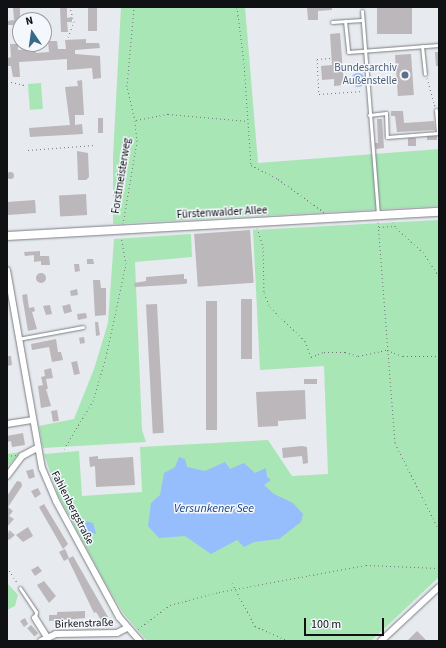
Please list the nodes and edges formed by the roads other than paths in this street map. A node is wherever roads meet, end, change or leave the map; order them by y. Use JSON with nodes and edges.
{"nodes":[{"id":1,"x":362,"y":10,"type":"dead end"},
{"id":2,"x":362,"y":20,"type":"junction"},
{"id":3,"x":345,"y":21,"type":"junction"},
{"id":4,"x":332,"y":22,"type":"dead end"},
{"id":5,"x":439,"y":45,"type":"edge"},
{"id":6,"x":422,"y":46,"type":"junction"},
{"id":7,"x":365,"y":51,"type":"junction"},
{"id":8,"x":425,"y":74,"type":"road end"},
{"id":9,"x":436,"y":110,"type":"road end"},
{"id":10,"x":370,"y":115,"type":"junction"},
{"id":11,"x":439,"y":212,"type":"edge"},
{"id":12,"x":378,"y":215,"type":"junction"},
{"id":13,"x":7,"y":236,"type":"edge"},
{"id":14,"x":7,"y":270,"type":"edge"},
{"id":15,"x":9,"y":292,"type":"edge"},
{"id":16,"x":83,"y":327,"type":"dead end"},
{"id":17,"x":18,"y":339,"type":"junction"},
{"id":18,"x":32,"y":420,"type":"junction"},
{"id":19,"x":7,"y":424,"type":"edge"},
{"id":20,"x":37,"y":448,"type":"junction"},
{"id":21,"x":7,"y":476,"type":"edge"},
{"id":22,"x":439,"y":587,"type":"edge"},
{"id":23,"x":20,"y":588,"type":"road end"},
{"id":24,"x":35,"y":618,"type":"joint"},
{"id":25,"x":129,"y":630,"type":"junction"},
{"id":26,"x":47,"y":637,"type":"junction"},
{"id":27,"x":41,"y":641,"type":"edge"},
{"id":28,"x":140,"y":641,"type":"edge"},
{"id":29,"x":381,"y":641,"type":"edge"}],
"edges":[{"from":1,"to":2,"type":"lane"},
{"from":2,"to":3,"type":"lane"},
{"from":2,"to":7,"type":"lane"},
{"from":3,"to":4,"type":"lane"},
{"from":3,"to":7,"type":"lane"},
{"from":5,"to":6,"type":"lane"},
{"from":6,"to":7,"type":"lane"},
{"from":6,"to":8,"type":"lane"},
{"from":7,"to":10,"type":"lane"},
{"from":9,"to":10,"type":"lane"},
{"from":10,"to":12,"type":"lane"},
{"from":11,"to":12,"type":"main road","name":"Fürstenwalder Allee"},
{"from":12,"to":13,"type":"main road","name":"Fürstenwalder Allee"},
{"from":14,"to":15,"type":"street","name":"Fahlenbergstraße"},
{"from":15,"to":17,"type":"street","name":"Fahlenbergstraße"},
{"from":16,"to":17,"type":"lane"},
{"from":17,"to":18,"type":"street","name":"Fahlenbergstraße"},
{"from":18,"to":19,"type":"street"},
{"from":18,"to":20,"type":"street","name":"Fahlenbergstraße"},
{"from":20,"to":21,"type":"street"},
{"from":20,"to":25,"type":"street","name":"Fahlenbergstraße"},
{"from":22,"to":29,"type":"street"},
{"from":23,"to":24,"type":"lane"},
{"from":24,"to":26,"type":"street"},
{"from":25,"to":26,"type":"street","name":"Birkenstraße"},
{"from":25,"to":28,"type":"street","name":"Fahlenbergstraße"},
{"from":26,"to":27,"type":"street","name":"Birkenstraße"}]}
